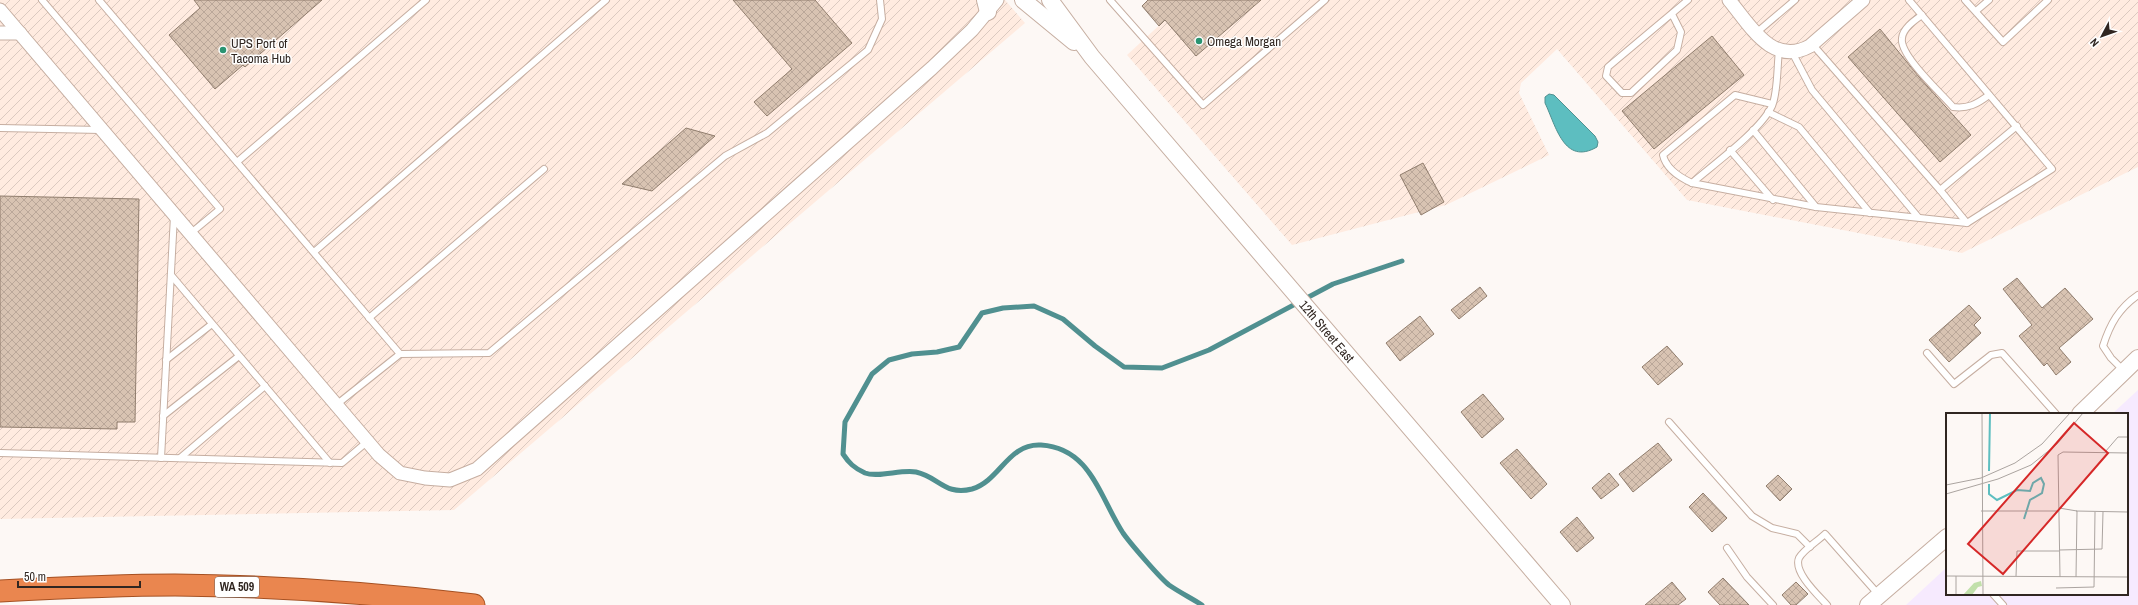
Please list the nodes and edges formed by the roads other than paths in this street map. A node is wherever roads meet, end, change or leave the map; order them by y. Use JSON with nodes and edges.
{"nodes":[{"id":1,"x":42,"y":0,"type":"edge"},
{"id":2,"x":98,"y":0,"type":"edge"},
{"id":3,"x":426,"y":0,"type":"edge"},
{"id":4,"x":606,"y":0,"type":"edge"},
{"id":5,"x":880,"y":0,"type":"edge"},
{"id":6,"x":1023,"y":0,"type":"edge"},
{"id":7,"x":1050,"y":0,"type":"edge"},
{"id":8,"x":1110,"y":0,"type":"edge"},
{"id":9,"x":1325,"y":0,"type":"edge"},
{"id":10,"x":1688,"y":0,"type":"edge"},
{"id":11,"x":1729,"y":0,"type":"edge"},
{"id":12,"x":1795,"y":0,"type":"edge"},
{"id":13,"x":1863,"y":0,"type":"edge"},
{"id":14,"x":1909,"y":0,"type":"edge"},
{"id":15,"x":1966,"y":0,"type":"edge"},
{"id":16,"x":1989,"y":0,"type":"edge"},
{"id":17,"x":2048,"y":0,"type":"edge"},
{"id":18,"x":990,"y":4,"type":"edge"},
{"id":19,"x":0,"y":10,"type":"edge"},
{"id":20,"x":1976,"y":11,"type":"junction"},
{"id":21,"x":1672,"y":14,"type":"junction"},
{"id":22,"x":1922,"y":15,"type":"junction"},
{"id":23,"x":0,"y":33,"type":"edge"},
{"id":24,"x":20,"y":33,"type":"junction"},
{"id":25,"x":1756,"y":33,"type":"junction"},
{"id":26,"x":1813,"y":44,"type":"junction"},
{"id":27,"x":1786,"y":51,"type":"junction"},
{"id":28,"x":1092,"y":57,"type":"junction"},
{"id":29,"x":1989,"y":95,"type":"junction"},
{"id":30,"x":1772,"y":104,"type":"junction"},
{"id":31,"x":1768,"y":112,"type":"junction"},
{"id":32,"x":2017,"y":126,"type":"junction"},
{"id":33,"x":0,"y":128,"type":"edge"},
{"id":34,"x":103,"y":130,"type":"junction"},
{"id":35,"x":1753,"y":130,"type":"junction"},
{"id":36,"x":1730,"y":150,"type":"junction"},
{"id":37,"x":237,"y":162,"type":"junction"},
{"id":38,"x":544,"y":168,"type":"dead end"},
{"id":39,"x":1692,"y":183,"type":"junction"},
{"id":40,"x":1940,"y":190,"type":"junction"},
{"id":41,"x":1773,"y":200,"type":"junction"},
{"id":42,"x":1816,"y":207,"type":"junction"},
{"id":43,"x":1870,"y":213,"type":"junction"},
{"id":44,"x":174,"y":214,"type":"junction"},
{"id":45,"x":1918,"y":217,"type":"junction"},
{"id":46,"x":1967,"y":223,"type":"junction"},
{"id":47,"x":191,"y":234,"type":"junction"},
{"id":48,"x":314,"y":252,"type":"junction"},
{"id":49,"x":170,"y":275,"type":"junction"},
{"id":50,"x":2138,"y":295,"type":"edge"},
{"id":51,"x":369,"y":318,"type":"junction"},
{"id":52,"x":212,"y":324,"type":"junction"},
{"id":53,"x":1927,"y":353,"type":"dead end"},
{"id":54,"x":400,"y":354,"type":"junction"},
{"id":55,"x":239,"y":356,"type":"junction"},
{"id":56,"x":2138,"y":358,"type":"edge"},
{"id":57,"x":166,"y":360,"type":"junction"},
{"id":58,"x":2125,"y":371,"type":"junction"},
{"id":59,"x":265,"y":386,"type":"junction"},
{"id":60,"x":336,"y":405,"type":"junction"},
{"id":61,"x":2055,"y":413,"type":"edge"},
{"id":62,"x":2081,"y":413,"type":"edge"},
{"id":63,"x":163,"y":416,"type":"junction"},
{"id":64,"x":1669,"y":422,"type":"dead end"},
{"id":65,"x":368,"y":441,"type":"junction"},
{"id":66,"x":0,"y":453,"type":"edge"},
{"id":67,"x":161,"y":458,"type":"junction"},
{"id":68,"x":180,"y":458,"type":"junction"},
{"id":69,"x":330,"y":463,"type":"junction"},
{"id":70,"x":1946,"y":539,"type":"edge"},
{"id":71,"x":1810,"y":547,"type":"junction"},
{"id":72,"x":1727,"y":548,"type":"dead end"},
{"id":73,"x":0,"y":591,"type":"edge"},
{"id":74,"x":1994,"y":595,"type":"edge"},
{"id":75,"x":1876,"y":601,"type":"edge"},
{"id":76,"x":474,"y":605,"type":"edge"},
{"id":77,"x":1562,"y":605,"type":"edge"},
{"id":78,"x":1773,"y":605,"type":"edge"},
{"id":79,"x":1827,"y":605,"type":"edge"},
{"id":80,"x":2003,"y":605,"type":"edge"}],
"edges":[{"from":1,"to":47,"type":"lane"},
{"from":2,"to":37,"type":"lane"},
{"from":3,"to":37,"type":"lane"},
{"from":4,"to":48,"type":"lane"},
{"from":5,"to":54,"type":"lane"},
{"from":6,"to":28,"type":"street","name":"12th Street East"},
{"from":7,"to":28,"type":"street","name":"12th Street East"},
{"from":8,"to":9,"type":"lane"},
{"from":10,"to":21,"type":"lane"},
{"from":11,"to":25,"type":"street"},
{"from":12,"to":25,"type":"lane"},
{"from":13,"to":26,"type":"street"},
{"from":14,"to":22,"type":"lane"},
{"from":15,"to":20,"type":"lane"},
{"from":16,"to":20,"type":"lane"},
{"from":17,"to":20,"type":"lane"},
{"from":18,"to":65,"type":"street"},
{"from":19,"to":24,"type":"street"},
{"from":21,"to":21,"type":"lane"},
{"from":22,"to":29,"type":"lane"},
{"from":22,"to":29,"type":"lane"},
{"from":23,"to":24,"type":"street"},
{"from":24,"to":34,"type":"street"},
{"from":25,"to":27,"type":"street"},
{"from":26,"to":27,"type":"street"},
{"from":26,"to":40,"type":"lane"},
{"from":27,"to":30,"type":"lane"},
{"from":27,"to":45,"type":"lane"},
{"from":28,"to":77,"type":"street","name":"12th Street East"},
{"from":29,"to":32,"type":"lane"},
{"from":30,"to":31,"type":"lane"},
{"from":30,"to":39,"type":"lane"},
{"from":31,"to":35,"type":"lane"},
{"from":31,"to":43,"type":"lane"},
{"from":32,"to":40,"type":"lane"},
{"from":32,"to":46,"type":"lane"},
{"from":33,"to":34,"type":"lane"},
{"from":34,"to":44,"type":"street"},
{"from":35,"to":36,"type":"lane"},
{"from":35,"to":42,"type":"lane"},
{"from":36,"to":39,"type":"lane"},
{"from":36,"to":41,"type":"lane"},
{"from":37,"to":48,"type":"lane"},
{"from":38,"to":51,"type":"lane"},
{"from":39,"to":41,"type":"lane"},
{"from":40,"to":46,"type":"lane"},
{"from":41,"to":42,"type":"lane"},
{"from":42,"to":43,"type":"lane"},
{"from":43,"to":45,"type":"lane"},
{"from":44,"to":47,"type":"street"},
{"from":44,"to":49,"type":"lane"},
{"from":45,"to":46,"type":"lane"},
{"from":47,"to":60,"type":"street"},
{"from":48,"to":51,"type":"lane"},
{"from":49,"to":52,"type":"lane"},
{"from":49,"to":57,"type":"lane"},
{"from":50,"to":58,"type":"lane"},
{"from":51,"to":54,"type":"lane"},
{"from":52,"to":55,"type":"lane"},
{"from":52,"to":57,"type":"lane"},
{"from":53,"to":61,"type":"lane"},
{"from":54,"to":60,"type":"lane"},
{"from":55,"to":59,"type":"lane"},
{"from":55,"to":63,"type":"lane"},
{"from":56,"to":58,"type":"street"},
{"from":57,"to":63,"type":"lane"},
{"from":58,"to":62,"type":"street"},
{"from":59,"to":68,"type":"lane"},
{"from":59,"to":69,"type":"lane"},
{"from":60,"to":65,"type":"street"},
{"from":63,"to":67,"type":"lane"},
{"from":64,"to":71,"type":"lane"},
{"from":65,"to":69,"type":"lane"},
{"from":66,"to":67,"type":"lane"},
{"from":67,"to":68,"type":"lane"},
{"from":68,"to":69,"type":"lane"},
{"from":70,"to":75,"type":"street"},
{"from":71,"to":75,"type":"lane"},
{"from":71,"to":79,"type":"lane"},
{"from":72,"to":78,"type":"lane"},
{"from":73,"to":76,"type":"highway","number":"WA 509"},
{"from":74,"to":80,"type":"lane"}]}
